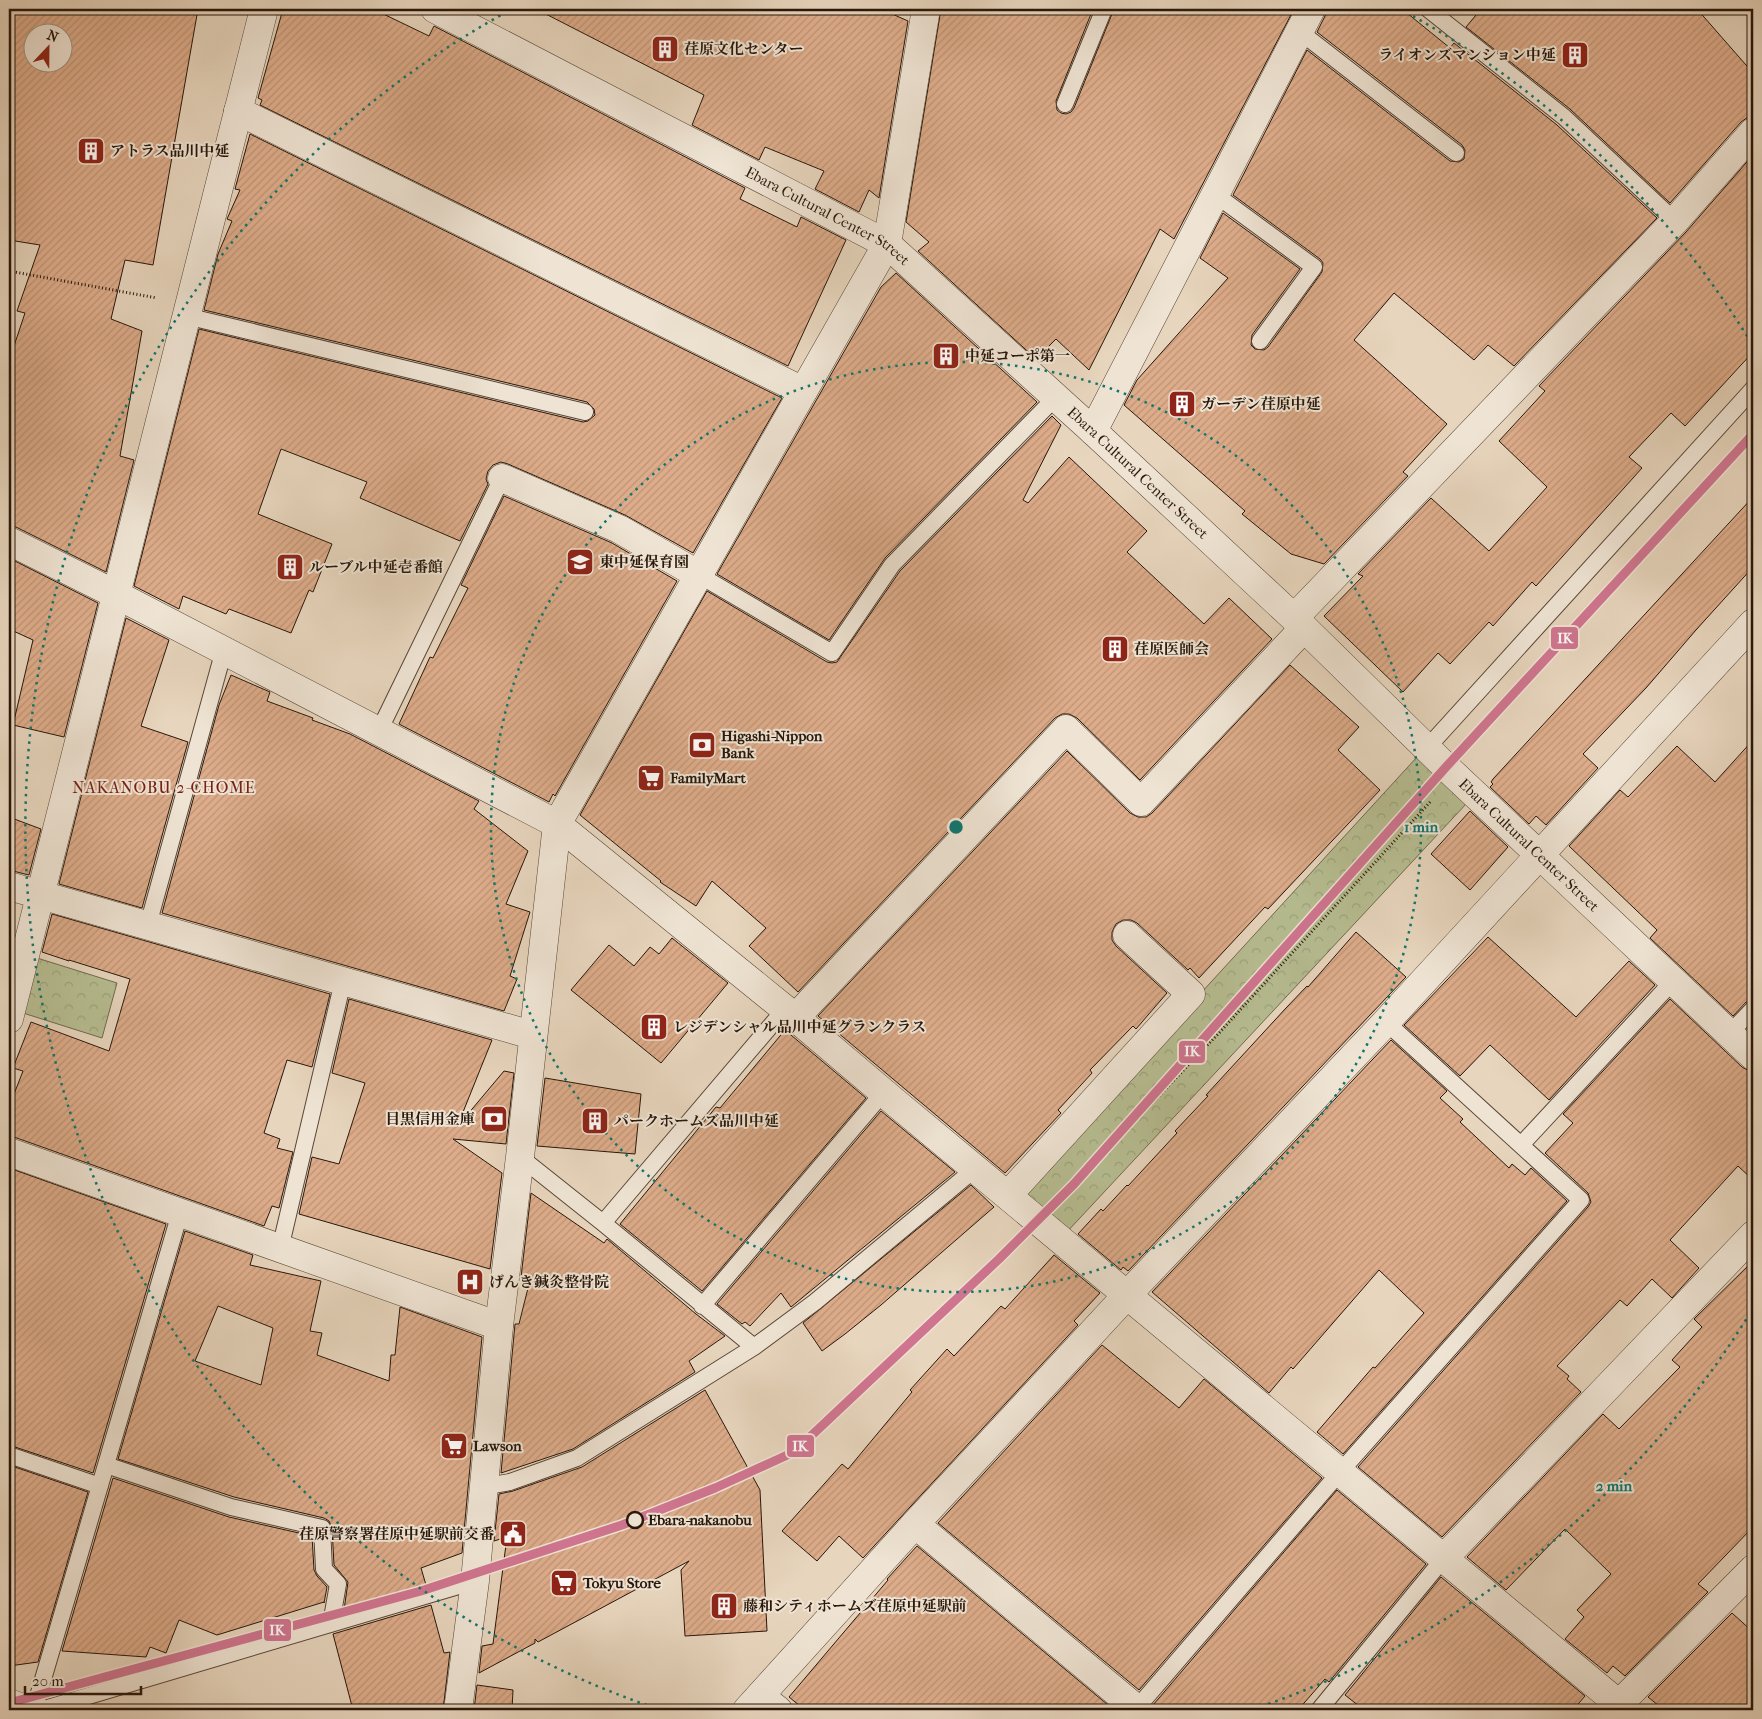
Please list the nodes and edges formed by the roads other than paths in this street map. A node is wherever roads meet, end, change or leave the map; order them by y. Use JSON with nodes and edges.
{"nodes":[{"id":1,"x":264,"y":9,"type":"edge"},
{"id":2,"x":435,"y":9,"type":"edge"},
{"id":3,"x":926,"y":9,"type":"edge"},
{"id":4,"x":1104,"y":9,"type":"edge"},
{"id":5,"x":1428,"y":9,"type":"edge"},
{"id":6,"x":1300,"y":17,"type":"edge"},
{"id":7,"x":1064,"y":104,"type":"dead end"},
{"id":8,"x":238,"y":111,"type":"junction"},
{"id":9,"x":1753,"y":132,"type":"edge"},
{"id":10,"x":1456,"y":153,"type":"dead end"},
{"id":11,"x":1216,"y":194,"type":"junction"},
{"id":12,"x":1675,"y":221,"type":"junction"},
{"id":13,"x":887,"y":244,"type":"junction"},
{"id":14,"x":188,"y":310,"type":"junction"},
{"id":15,"x":1260,"y":341,"type":"dead end"},
{"id":16,"x":1753,"y":388,"type":"edge"},
{"id":17,"x":803,"y":391,"type":"junction"},
{"id":18,"x":1055,"y":398,"type":"junction"},
{"id":19,"x":585,"y":412,"type":"dead end"},
{"id":20,"x":1093,"y":431,"type":"junction"},
{"id":21,"x":502,"y":478,"type":"joint"},
{"id":22,"x":9,"y":541,"type":"edge"},
{"id":23,"x":699,"y":575,"type":"junction"},
{"id":24,"x":115,"y":594,"type":"junction"},
{"id":25,"x":1299,"y":623,"type":"junction"},
{"id":26,"x":1753,"y":623,"type":"edge"},
{"id":27,"x":224,"y":650,"type":"junction"},
{"id":28,"x":379,"y":731,"type":"junction"},
{"id":29,"x":1426,"y":748,"type":"junction"},
{"id":30,"x":557,"y":824,"type":"junction"},
{"id":31,"x":1540,"y":856,"type":"junction"},
{"id":32,"x":9,"y":886,"type":"edge"},
{"id":33,"x":40,"y":895,"type":"junction"},
{"id":34,"x":148,"y":925,"type":"junction"},
{"id":35,"x":1127,"y":935,"type":"dead end"},
{"id":36,"x":1674,"y":980,"type":"junction"},
{"id":37,"x":344,"y":981,"type":"junction"},
{"id":38,"x":1753,"y":1009,"type":"edge"},
{"id":39,"x":790,"y":1014,"type":"junction"},
{"id":40,"x":9,"y":1019,"type":"edge"},
{"id":41,"x":1386,"y":1022,"type":"junction"},
{"id":42,"x":532,"y":1034,"type":"junction"},
{"id":43,"x":1730,"y":1034,"type":"junction"},
{"id":44,"x":1753,"y":1056,"type":"edge"},
{"id":45,"x":890,"y":1098,"type":"junction"},
{"id":46,"x":1521,"y":1145,"type":"junction"},
{"id":47,"x":9,"y":1152,"type":"edge"},
{"id":48,"x":520,"y":1158,"type":"junction"},
{"id":49,"x":976,"y":1168,"type":"junction"},
{"id":50,"x":1008,"y":1195,"type":"junction"},
{"id":51,"x":180,"y":1213,"type":"junction"},
{"id":52,"x":603,"y":1223,"type":"junction"},
{"id":53,"x":1753,"y":1235,"type":"edge"},
{"id":54,"x":280,"y":1249,"type":"junction"},
{"id":55,"x":1128,"y":1295,"type":"junction"},
{"id":56,"x":702,"y":1306,"type":"junction"},
{"id":57,"x":499,"y":1326,"type":"junction"},
{"id":58,"x":754,"y":1348,"type":"junction"},
{"id":59,"x":9,"y":1455,"type":"edge"},
{"id":60,"x":106,"y":1465,"type":"junction"},
{"id":61,"x":1340,"y":1472,"type":"junction"},
{"id":62,"x":100,"y":1486,"type":"junction"},
{"id":63,"x":482,"y":1487,"type":"junction"},
{"id":64,"x":915,"y":1524,"type":"junction"},
{"id":65,"x":1444,"y":1558,"type":"junction"},
{"id":66,"x":1753,"y":1568,"type":"edge"},
{"id":67,"x":475,"y":1581,"type":"junction"},
{"id":68,"x":331,"y":1624,"type":"junction"},
{"id":69,"x":9,"y":1703,"type":"edge"},
{"id":70,"x":762,"y":1706,"type":"edge"},
{"id":71,"x":1619,"y":1708,"type":"edge"},
{"id":72,"x":1137,"y":1709,"type":"edge"},
{"id":73,"x":28,"y":1710,"type":"edge"},
{"id":74,"x":34,"y":1710,"type":"edge"},
{"id":75,"x":41,"y":1710,"type":"edge"},
{"id":76,"x":458,"y":1710,"type":"edge"},
{"id":77,"x":1319,"y":1710,"type":"edge"}],
"edges":[{"from":1,"to":8,"type":"street"},
{"from":2,"to":13,"type":"street","name":"Ebara Cultural Center Street"},
{"from":3,"to":13,"type":"street"},
{"from":4,"to":7,"type":"lane"},
{"from":5,"to":12,"type":"lane"},
{"from":6,"to":10,"type":"lane"},
{"from":6,"to":11,"type":"street"},
{"from":8,"to":14,"type":"street"},
{"from":8,"to":17,"type":"street"},
{"from":9,"to":12,"type":"street"},
{"from":11,"to":15,"type":"lane"},
{"from":11,"to":20,"type":"street"},
{"from":12,"to":25,"type":"street"},
{"from":13,"to":17,"type":"street"},
{"from":13,"to":18,"type":"street","name":"Ebara Cultural Center Street"},
{"from":14,"to":19,"type":"lane"},
{"from":14,"to":24,"type":"street"},
{"from":16,"to":29,"type":"lane"},
{"from":17,"to":23,"type":"street"},
{"from":18,"to":20,"type":"street","name":"Ebara Cultural Center Street"},
{"from":18,"to":23,"type":"lane"},
{"from":20,"to":25,"type":"street","name":"Ebara Cultural Center Street"},
{"from":21,"to":23,"type":"street"},
{"from":21,"to":28,"type":"lane"},
{"from":22,"to":24,"type":"street"},
{"from":23,"to":30,"type":"street"},
{"from":24,"to":27,"type":"street"},
{"from":24,"to":33,"type":"street"},
{"from":25,"to":29,"type":"street","name":"Ebara Cultural Center Street"},
{"from":25,"to":39,"type":"street"},
{"from":26,"to":31,"type":"street"},
{"from":27,"to":28,"type":"street"},
{"from":27,"to":34,"type":"lane"},
{"from":28,"to":30,"type":"street"},
{"from":29,"to":31,"type":"street","name":"Ebara Cultural Center Street"},
{"from":30,"to":39,"type":"street"},
{"from":30,"to":42,"type":"street"},
{"from":31,"to":36,"type":"street","name":"Ebara Cultural Center Street"},
{"from":31,"to":41,"type":"street"},
{"from":32,"to":33,"type":"street"},
{"from":33,"to":34,"type":"street"},
{"from":33,"to":40,"type":"street"},
{"from":34,"to":37,"type":"street"},
{"from":35,"to":50,"type":"street"},
{"from":36,"to":43,"type":"street","name":"Ebara Cultural Center Street"},
{"from":36,"to":46,"type":"lane"},
{"from":37,"to":42,"type":"street"},
{"from":37,"to":54,"type":"lane"},
{"from":38,"to":43,"type":"lane"},
{"from":39,"to":45,"type":"street"},
{"from":39,"to":52,"type":"lane"},
{"from":41,"to":46,"type":"lane"},
{"from":41,"to":55,"type":"street"},
{"from":42,"to":48,"type":"street"},
{"from":43,"to":44,"type":"street","name":"Ebara Cultural Center Street"},
{"from":45,"to":49,"type":"street"},
{"from":45,"to":56,"type":"lane"},
{"from":46,"to":61,"type":"lane"},
{"from":47,"to":51,"type":"street"},
{"from":48,"to":52,"type":"lane"},
{"from":48,"to":57,"type":"street"},
{"from":49,"to":50,"type":"street"},
{"from":49,"to":58,"type":"lane"},
{"from":50,"to":55,"type":"street"},
{"from":51,"to":54,"type":"street"},
{"from":51,"to":60,"type":"lane"},
{"from":52,"to":56,"type":"lane"},
{"from":53,"to":65,"type":"street"},
{"from":54,"to":57,"type":"street"},
{"from":55,"to":61,"type":"street"},
{"from":55,"to":64,"type":"street"},
{"from":56,"to":58,"type":"lane"},
{"from":57,"to":63,"type":"street"},
{"from":58,"to":63,"type":"lane"},
{"from":59,"to":62,"type":"lane"},
{"from":60,"to":62,"type":"lane"},
{"from":60,"to":68,"type":"lane"},
{"from":61,"to":65,"type":"street"},
{"from":61,"to":72,"type":"lane"},
{"from":62,"to":74,"type":"lane"},
{"from":63,"to":67,"type":"street"},
{"from":64,"to":70,"type":"street"},
{"from":64,"to":72,"type":"street"},
{"from":65,"to":71,"type":"street"},
{"from":65,"to":77,"type":"lane"},
{"from":66,"to":71,"type":"street"},
{"from":67,"to":68,"type":"lane"},
{"from":67,"to":76,"type":"street"},
{"from":68,"to":75,"type":"lane"},
{"from":69,"to":73,"type":"street"}]}
